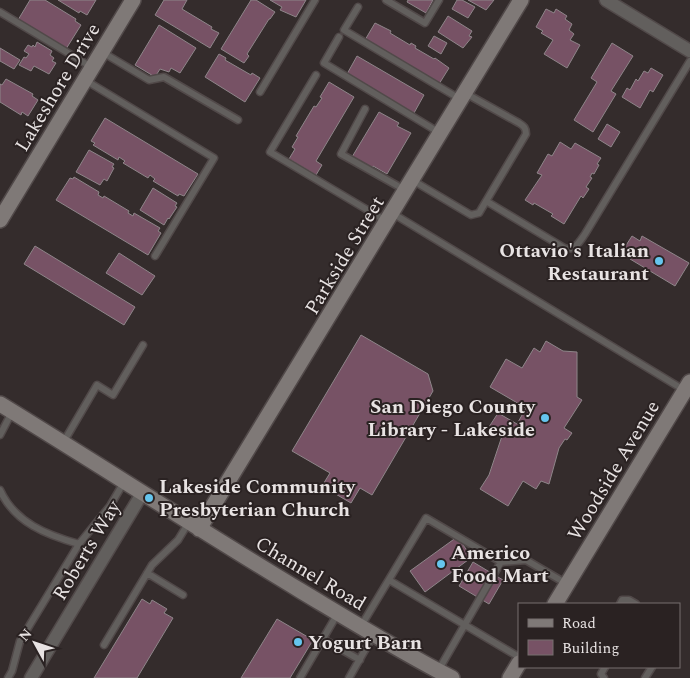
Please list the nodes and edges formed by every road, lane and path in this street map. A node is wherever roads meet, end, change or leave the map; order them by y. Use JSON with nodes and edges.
{"nodes":[{"id":1,"x":133,"y":0,"type":"edge"},
{"id":2,"x":315,"y":0,"type":"edge"},
{"id":3,"x":386,"y":0,"type":"edge"},
{"id":4,"x":439,"y":0,"type":"edge"},
{"id":5,"x":521,"y":0,"type":"edge"},
{"id":6,"x":606,"y":0,"type":"edge"},
{"id":7,"x":358,"y":7,"type":"dead end"},
{"id":8,"x":0,"y":12,"type":"edge"},
{"id":9,"x":339,"y":38,"type":"dead end"},
{"id":10,"x":690,"y":51,"type":"edge"},
{"id":11,"x":102,"y":52,"type":"junction"},
{"id":12,"x":690,"y":61,"type":"edge"},
{"id":13,"x":89,"y":74,"type":"junction"},
{"id":14,"x":316,"y":75,"type":"dead end"},
{"id":15,"x":260,"y":92,"type":"dead end"},
{"id":16,"x":463,"y":96,"type":"junction"},
{"id":17,"x":365,"y":109,"type":"dead end"},
{"id":18,"x":238,"y":120,"type":"dead end"},
{"id":19,"x":441,"y":133,"type":"junction"},
{"id":20,"x":409,"y":186,"type":"junction"},
{"id":21,"x":486,"y":201,"type":"junction"},
{"id":22,"x":390,"y":217,"type":"junction"},
{"id":23,"x":0,"y":220,"type":"edge"},
{"id":24,"x":155,"y":256,"type":"dead end"},
{"id":25,"x":143,"y":345,"type":"dead end"},
{"id":26,"x":687,"y":386,"type":"edge"},
{"id":27,"x":6,"y":408,"type":"edge"},
{"id":28,"x":0,"y":435,"type":"edge"},
{"id":29,"x":63,"y":443,"type":"junction"},
{"id":30,"x":125,"y":481,"type":"junction"},
{"id":31,"x":0,"y":490,"type":"edge"},
{"id":32,"x":143,"y":492,"type":"junction"},
{"id":33,"x":194,"y":526,"type":"junction"},
{"id":34,"x":79,"y":544,"type":"junction"},
{"id":35,"x":501,"y":562,"type":"junction"},
{"id":36,"x":147,"y":573,"type":"junction"},
{"id":37,"x":389,"y":580,"type":"junction"},
{"id":38,"x":567,"y":584,"type":"junction"},
{"id":39,"x":183,"y":595,"type":"dead end"},
{"id":40,"x":556,"y":603,"type":"edge"},
{"id":41,"x":620,"y":603,"type":"edge"},
{"id":42,"x":634,"y":603,"type":"edge"},
{"id":43,"x":338,"y":613,"type":"junction"},
{"id":44,"x":465,"y":625,"type":"junction"},
{"id":45,"x":368,"y":630,"type":"junction"},
{"id":46,"x":323,"y":639,"type":"junction"},
{"id":47,"x":104,"y":645,"type":"dead end"},
{"id":48,"x":518,"y":656,"type":"edge"},
{"id":49,"x":360,"y":660,"type":"junction"},
{"id":50,"x":518,"y":666,"type":"edge"},
{"id":51,"x":445,"y":675,"type":"edge"},
{"id":52,"x":8,"y":678,"type":"edge"},
{"id":53,"x":31,"y":678,"type":"edge"},
{"id":54,"x":300,"y":678,"type":"edge"},
{"id":55,"x":349,"y":678,"type":"edge"},
{"id":56,"x":510,"y":678,"type":"edge"}],
"edges":[{"from":1,"to":11,"type":"street","name":"Lakeshore Drive"},
{"from":2,"to":15,"type":"lane"},
{"from":3,"to":4,"type":"lane"},
{"from":5,"to":16,"type":"street","name":"Parkside Street"},
{"from":6,"to":10,"type":"street"},
{"from":7,"to":16,"type":"lane"},
{"from":8,"to":13,"type":"lane"},
{"from":9,"to":19,"type":"lane"},
{"from":11,"to":13,"type":"street","name":"Lakeshore Drive"},
{"from":11,"to":18,"type":"lane"},
{"from":12,"to":21,"type":"lane"},
{"from":13,"to":23,"type":"street","name":"Lakeshore Drive"},
{"from":13,"to":24,"type":"lane"},
{"from":14,"to":22,"type":"lane"},
{"from":16,"to":19,"type":"street","name":"Parkside Street"},
{"from":16,"to":21,"type":"lane"},
{"from":17,"to":20,"type":"lane"},
{"from":19,"to":20,"type":"street","name":"Parkside Street"},
{"from":20,"to":21,"type":"lane"},
{"from":20,"to":22,"type":"street","name":"Parkside Street"},
{"from":22,"to":26,"type":"lane"},
{"from":22,"to":33,"type":"street","name":"Parkside Street"},
{"from":25,"to":29,"type":"lane"},
{"from":26,"to":38,"type":"street","name":"Woodside Avenue"},
{"from":27,"to":28,"type":"lane"},
{"from":27,"to":29,"type":"street","name":"Channel Road"},
{"from":29,"to":30,"type":"street","name":"Channel Road"},
{"from":30,"to":32,"type":"street","name":"Channel Road"},
{"from":30,"to":34,"type":"lane"},
{"from":31,"to":34,"type":"lane"},
{"from":32,"to":33,"type":"street","name":"Channel Road"},
{"from":32,"to":53,"type":"street","name":"Roberts Way"},
{"from":33,"to":36,"type":"lane"},
{"from":33,"to":43,"type":"street","name":"Channel Road"},
{"from":34,"to":52,"type":"lane"},
{"from":35,"to":37,"type":"lane"},
{"from":35,"to":38,"type":"lane"},
{"from":35,"to":44,"type":"lane"},
{"from":36,"to":39,"type":"lane"},
{"from":36,"to":47,"type":"lane"},
{"from":37,"to":44,"type":"lane"},
{"from":37,"to":45,"type":"lane"},
{"from":38,"to":40,"type":"street","name":"Woodside Avenue"},
{"from":41,"to":42,"type":"lane"},
{"from":43,"to":45,"type":"street","name":"Channel Road"},
{"from":43,"to":46,"type":"lane"},
{"from":44,"to":48,"type":"lane"},
{"from":44,"to":51,"type":"lane"},
{"from":45,"to":49,"type":"lane"},
{"from":45,"to":51,"type":"street","name":"Channel Road"},
{"from":46,"to":49,"type":"lane"},
{"from":46,"to":54,"type":"lane"},
{"from":49,"to":55,"type":"lane"},
{"from":50,"to":56,"type":"street"}]}
